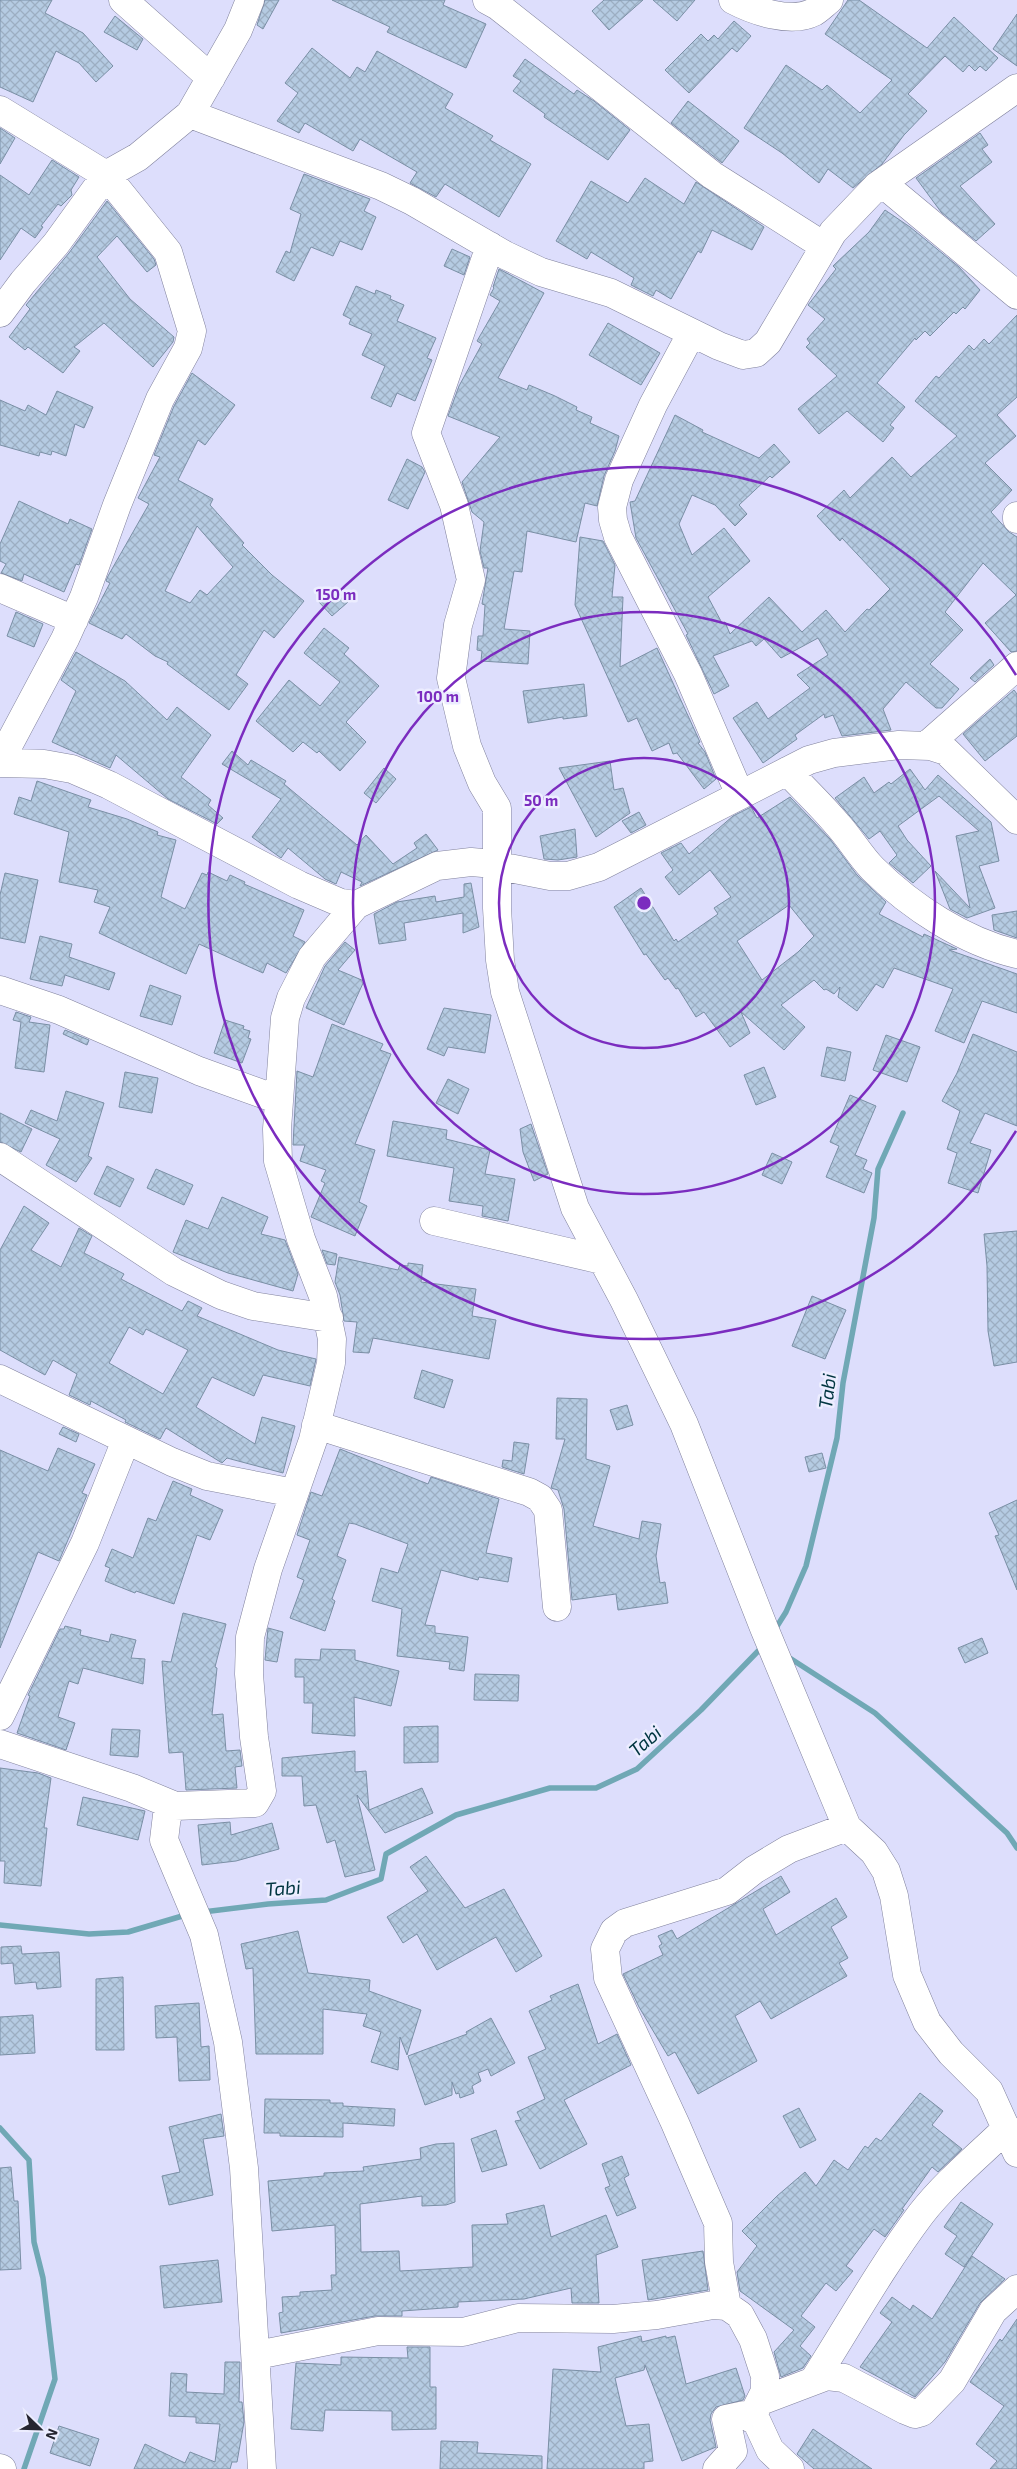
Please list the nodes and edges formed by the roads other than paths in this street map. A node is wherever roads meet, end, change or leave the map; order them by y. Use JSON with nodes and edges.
{"nodes":[{"id":1,"x":123,"y":0,"type":"edge"},
{"id":2,"x":250,"y":0,"type":"edge"},
{"id":3,"x":488,"y":0,"type":"edge"},
{"id":4,"x":733,"y":0,"type":"edge"},
{"id":5,"x":829,"y":0,"type":"edge"},
{"id":6,"x":211,"y":78,"type":"junction"},
{"id":7,"x":1017,"y":88,"type":"edge"},
{"id":8,"x":0,"y":110,"type":"edge"},
{"id":9,"x":190,"y":114,"type":"junction"},
{"id":10,"x":106,"y":175,"type":"junction"},
{"id":11,"x":882,"y":182,"type":"junction"},
{"id":12,"x":490,"y":246,"type":"junction"},
{"id":13,"x":824,"y":246,"type":"junction"},
{"id":14,"x":1017,"y":295,"type":"edge"},
{"id":15,"x":0,"y":313,"type":"edge"},
{"id":16,"x":691,"y":334,"type":"junction"},
{"id":17,"x":0,"y":588,"type":"edge"},
{"id":18,"x":74,"y":620,"type":"junction"},
{"id":19,"x":1017,"y":666,"type":"edge"},
{"id":20,"x":926,"y":746,"type":"junction"},
{"id":21,"x":0,"y":762,"type":"edge"},
{"id":22,"x":787,"y":771,"type":"junction"},
{"id":23,"x":740,"y":795,"type":"junction"},
{"id":24,"x":1017,"y":820,"type":"edge"},
{"id":25,"x":498,"y":867,"type":"junction"},
{"id":26,"x":356,"y":905,"type":"junction"},
{"id":27,"x":1017,"y":954,"type":"edge"},
{"id":28,"x":0,"y":990,"type":"edge"},
{"id":29,"x":279,"y":1100,"type":"junction"},
{"id":30,"x":0,"y":1156,"type":"edge"},
{"id":31,"x":434,"y":1221,"type":"dead end"},
{"id":32,"x":602,"y":1260,"type":"junction"},
{"id":33,"x":329,"y":1318,"type":"junction"},
{"id":34,"x":0,"y":1379,"type":"edge"},
{"id":35,"x":316,"y":1425,"type":"junction"},
{"id":36,"x":126,"y":1440,"type":"junction"},
{"id":37,"x":294,"y":1493,"type":"junction"},
{"id":38,"x":557,"y":1607,"type":"dead end"},
{"id":39,"x":0,"y":1716,"type":"edge"},
{"id":40,"x":0,"y":1744,"type":"edge"},
{"id":41,"x":175,"y":1806,"type":"junction"},
{"id":42,"x":847,"y":1827,"type":"junction"},
{"id":43,"x":1007,"y":2128,"type":"junction"},
{"id":44,"x":1017,"y":2154,"type":"edge"},
{"id":45,"x":1017,"y":2289,"type":"edge"},
{"id":46,"x":727,"y":2306,"type":"junction"},
{"id":47,"x":257,"y":2355,"type":"junction"},
{"id":48,"x":814,"y":2380,"type":"junction"},
{"id":49,"x":756,"y":2409,"type":"junction"},
{"id":50,"x":262,"y":2469,"type":"edge"},
{"id":51,"x":717,"y":2469,"type":"edge"},
{"id":52,"x":790,"y":2469,"type":"edge"}],
"edges":[{"from":1,"to":6,"type":"street"},
{"from":2,"to":6,"type":"street"},
{"from":3,"to":13,"type":"street"},
{"from":4,"to":5,"type":"street"},
{"from":6,"to":9,"type":"street"},
{"from":7,"to":11,"type":"street"},
{"from":8,"to":10,"type":"street"},
{"from":9,"to":10,"type":"street"},
{"from":9,"to":12,"type":"street"},
{"from":10,"to":15,"type":"street"},
{"from":10,"to":18,"type":"street"},
{"from":11,"to":13,"type":"street"},
{"from":11,"to":14,"type":"street"},
{"from":12,"to":16,"type":"street"},
{"from":12,"to":25,"type":"street"},
{"from":13,"to":16,"type":"street"},
{"from":16,"to":23,"type":"street"},
{"from":17,"to":18,"type":"street"},
{"from":18,"to":21,"type":"street"},
{"from":19,"to":20,"type":"street"},
{"from":20,"to":22,"type":"street"},
{"from":20,"to":24,"type":"street"},
{"from":21,"to":26,"type":"street"},
{"from":22,"to":23,"type":"street"},
{"from":22,"to":27,"type":"street"},
{"from":23,"to":25,"type":"street"},
{"from":25,"to":26,"type":"street"},
{"from":25,"to":32,"type":"street"},
{"from":26,"to":29,"type":"street"},
{"from":28,"to":29,"type":"street"},
{"from":29,"to":33,"type":"street"},
{"from":30,"to":33,"type":"street"},
{"from":31,"to":32,"type":"street"},
{"from":32,"to":42,"type":"street"},
{"from":33,"to":35,"type":"street"},
{"from":34,"to":36,"type":"street"},
{"from":35,"to":37,"type":"street"},
{"from":35,"to":38,"type":"street"},
{"from":36,"to":37,"type":"street"},
{"from":36,"to":39,"type":"street"},
{"from":37,"to":41,"type":"street"},
{"from":40,"to":41,"type":"street"},
{"from":41,"to":47,"type":"street"},
{"from":42,"to":43,"type":"street"},
{"from":42,"to":46,"type":"street"},
{"from":43,"to":44,"type":"street"},
{"from":43,"to":48,"type":"street"},
{"from":45,"to":48,"type":"street"},
{"from":46,"to":47,"type":"street"},
{"from":46,"to":49,"type":"street"},
{"from":47,"to":50,"type":"street"},
{"from":48,"to":49,"type":"street"},
{"from":49,"to":51,"type":"street"},
{"from":49,"to":52,"type":"street"}]}
